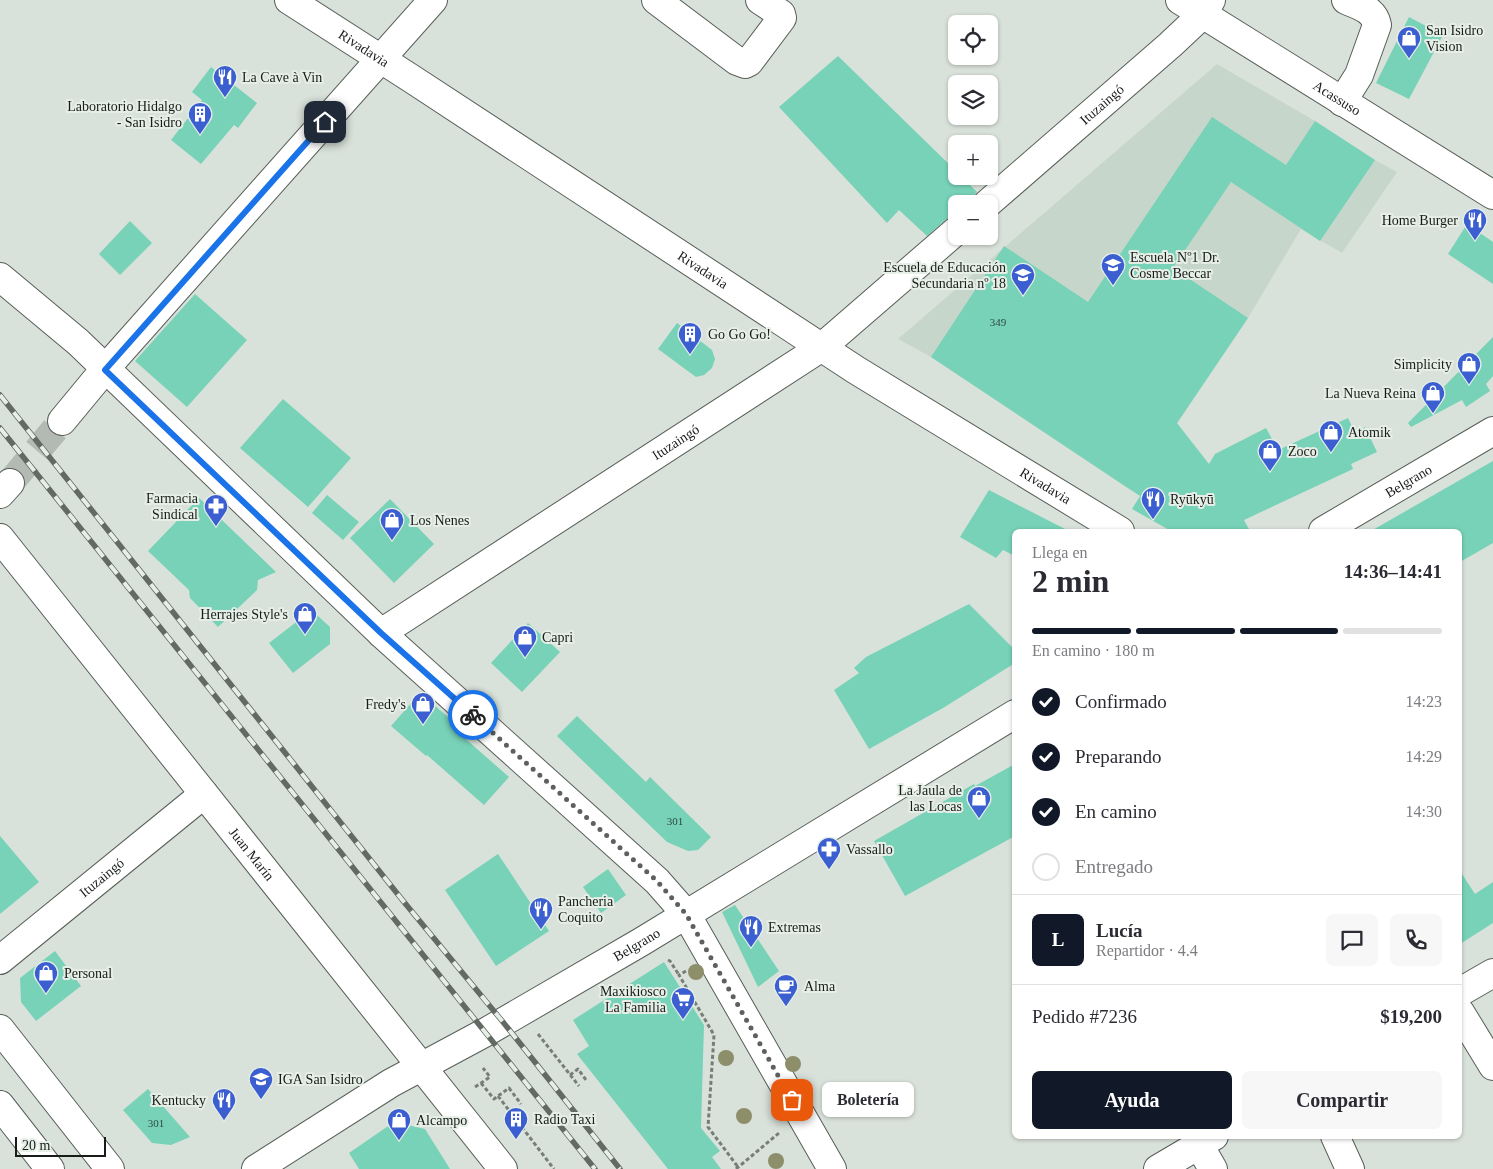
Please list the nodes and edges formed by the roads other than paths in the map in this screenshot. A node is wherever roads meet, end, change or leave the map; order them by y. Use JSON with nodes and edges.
{"nodes":[{"id":1,"x":289,"y":0,"type":"edge"},
{"id":2,"x":433,"y":0,"type":"edge"},
{"id":3,"x":656,"y":0,"type":"edge"},
{"id":4,"x":760,"y":0,"type":"edge"},
{"id":5,"x":1180,"y":0,"type":"edge"},
{"id":6,"x":1346,"y":0,"type":"edge"},
{"id":7,"x":1207,"y":7,"type":"edge"},
{"id":8,"x":381,"y":59,"type":"junction"},
{"id":9,"x":1342,"y":102,"type":"junction"},
{"id":10,"x":997,"y":195,"type":"edge"},
{"id":11,"x":1493,"y":195,"type":"edge"},
{"id":12,"x":948,"y":238,"type":"edge"},
{"id":13,"x":0,"y":277,"type":"edge"},
{"id":14,"x":822,"y":346,"type":"junction"},
{"id":15,"x":105,"y":370,"type":"junction"},
{"id":16,"x":62,"y":421,"type":"tunnel mouth"},
{"id":17,"x":1493,"y":431,"type":"edge"},
{"id":18,"x":1117,"y":529,"type":"edge"},
{"id":19,"x":1326,"y":529,"type":"edge"},
{"id":20,"x":0,"y":538,"type":"edge"},
{"id":21,"x":381,"y":633,"type":"junction"},
{"id":22,"x":1012,"y":716,"type":"edge"},
{"id":23,"x":204,"y":794,"type":"junction"},
{"id":24,"x":686,"y":914,"type":"junction"},
{"id":25,"x":0,"y":960,"type":"edge"},
{"id":26,"x":1493,"y":973,"type":"edge"},
{"id":27,"x":1462,"y":991,"type":"edge"},
{"id":28,"x":1462,"y":1015,"type":"edge"},
{"id":29,"x":0,"y":1029,"type":"edge"},
{"id":30,"x":420,"y":1066,"type":"junction"},
{"id":31,"x":1493,"y":1066,"type":"edge"},
{"id":32,"x":0,"y":1105,"type":"edge"},
{"id":33,"x":1336,"y":1139,"type":"edge"},
{"id":34,"x":1206,"y":1140,"type":"edge"},
{"id":35,"x":50,"y":1169,"type":"edge"},
{"id":36,"x":110,"y":1169,"type":"edge"},
{"id":37,"x":256,"y":1169,"type":"edge"},
{"id":38,"x":503,"y":1169,"type":"edge"},
{"id":39,"x":832,"y":1169,"type":"edge"},
{"id":40,"x":1158,"y":1169,"type":"edge"},
{"id":41,"x":1213,"y":1169,"type":"edge"},
{"id":42,"x":1350,"y":1169,"type":"edge"}],
"edges":[{"from":1,"to":8,"type":"street","name":"Rivadavia"},
{"from":2,"to":8,"type":"street"},
{"from":3,"to":4,"type":"street"},
{"from":5,"to":7,"type":"street","name":"Acassuso"},
{"from":6,"to":9,"type":"street"},
{"from":7,"to":9,"type":"street","name":"Acassuso"},
{"from":7,"to":10,"type":"street","name":"Ituzaingó"},
{"from":8,"to":14,"type":"street","name":"Rivadavia"},
{"from":8,"to":15,"type":"street"},
{"from":9,"to":11,"type":"street","name":"Acassuso"},
{"from":12,"to":14,"type":"street","name":"Ituzaingó"},
{"from":13,"to":15,"type":"street"},
{"from":14,"to":18,"type":"street","name":"Rivadavia"},
{"from":14,"to":21,"type":"street","name":"Ituzaingó"},
{"from":15,"to":16,"type":"street"},
{"from":15,"to":21,"type":"street"},
{"from":17,"to":19,"type":"street","name":"Belgrano"},
{"from":20,"to":23,"type":"street","name":"Juan Marín"},
{"from":21,"to":24,"type":"street"},
{"from":22,"to":24,"type":"street","name":"Belgrano"},
{"from":23,"to":25,"type":"street","name":"Ituzaingó"},
{"from":23,"to":30,"type":"street","name":"Juan Marín"},
{"from":24,"to":30,"type":"street","name":"Belgrano"},
{"from":24,"to":39,"type":"street"},
{"from":26,"to":27,"type":"street"},
{"from":28,"to":31,"type":"street"},
{"from":29,"to":36,"type":"street"},
{"from":30,"to":37,"type":"street","name":"Belgrano"},
{"from":30,"to":38,"type":"street","name":"Juan Marín"},
{"from":32,"to":35,"type":"street"},
{"from":33,"to":42,"type":"street"},
{"from":34,"to":40,"type":"street"},
{"from":34,"to":41,"type":"street"}]}
